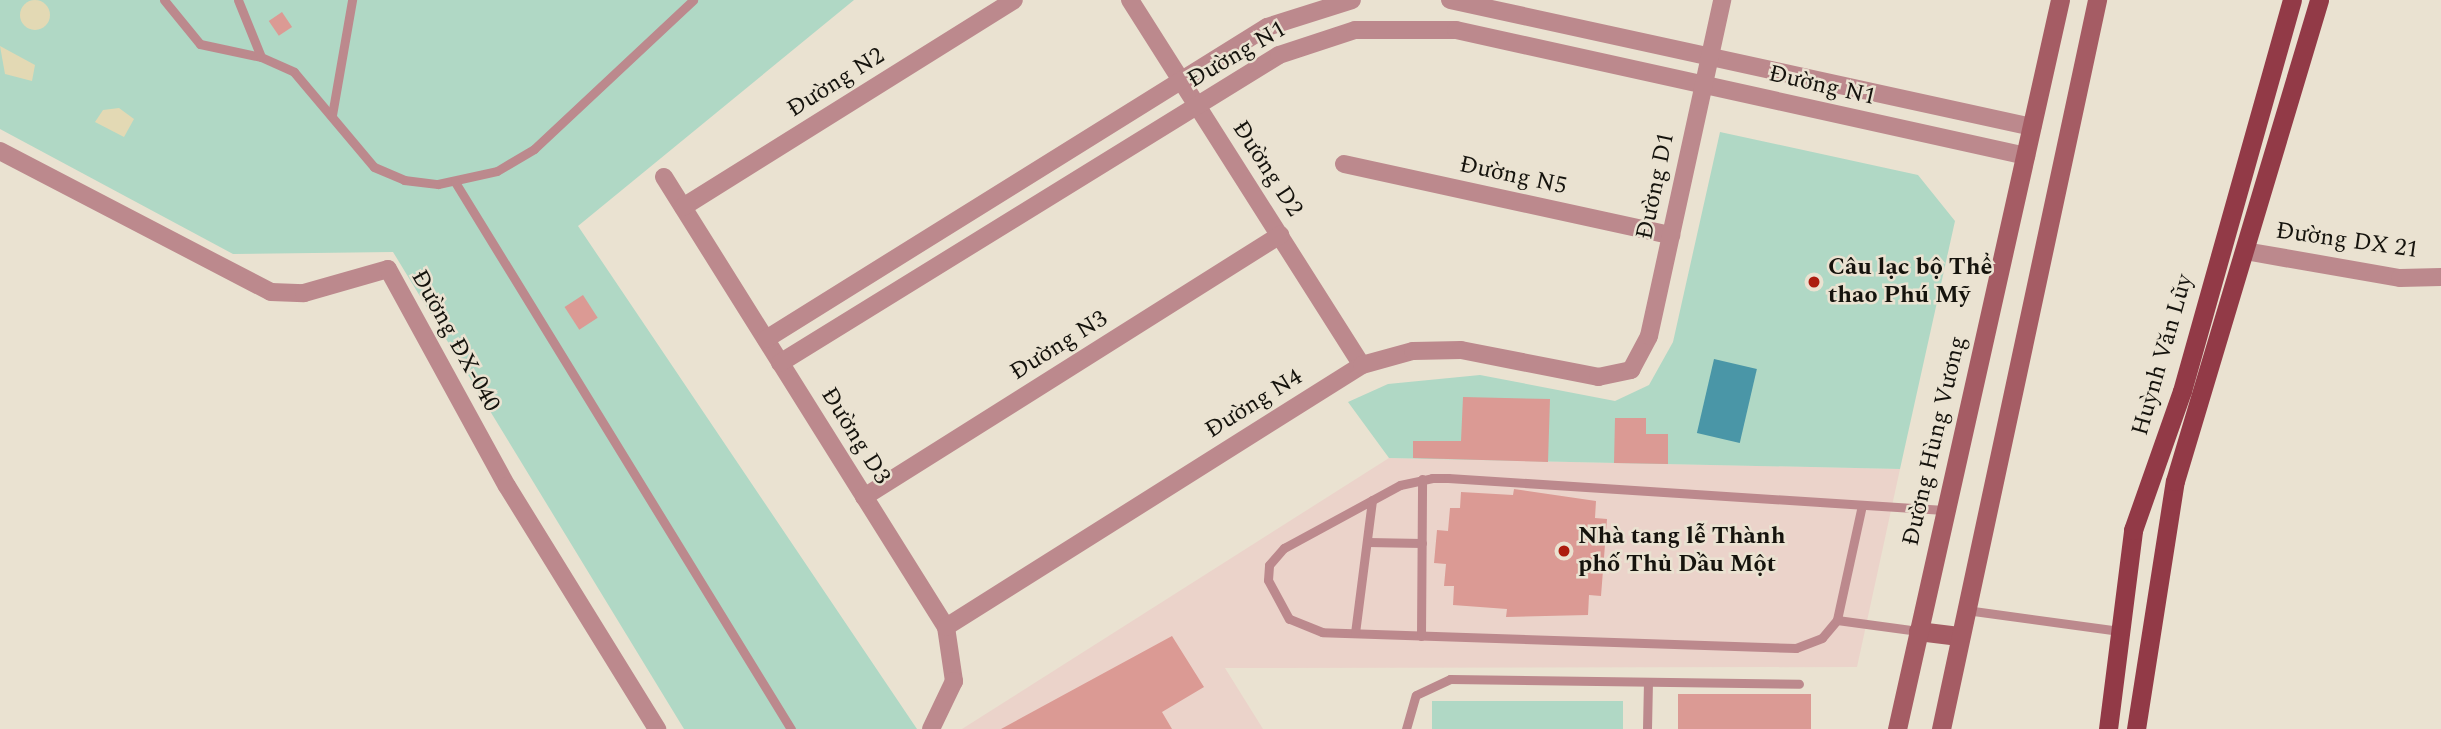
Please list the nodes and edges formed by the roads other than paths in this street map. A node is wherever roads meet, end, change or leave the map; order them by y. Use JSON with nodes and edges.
{"nodes":[{"id":1,"x":164,"y":0,"type":"edge"},
{"id":2,"x":238,"y":0,"type":"edge"},
{"id":3,"x":352,"y":0,"type":"edge"},
{"id":4,"x":693,"y":0,"type":"edge"},
{"id":5,"x":1014,"y":0,"type":"edge"},
{"id":6,"x":1130,"y":0,"type":"edge"},
{"id":7,"x":1352,"y":0,"type":"edge"},
{"id":8,"x":1450,"y":0,"type":"edge"},
{"id":9,"x":1722,"y":0,"type":"edge"},
{"id":10,"x":2060,"y":0,"type":"edge"},
{"id":11,"x":2097,"y":0,"type":"edge"},
{"id":12,"x":2292,"y":0,"type":"edge"},
{"id":13,"x":2319,"y":0,"type":"edge"},
{"id":14,"x":261,"y":57,"type":"junction"},
{"id":15,"x":1709,"y":57,"type":"junction"},
{"id":16,"x":1181,"y":81,"type":"junction"},
{"id":17,"x":1703,"y":85,"type":"junction"},
{"id":18,"x":1197,"y":106,"type":"junction"},
{"id":19,"x":332,"y":114,"type":"junction"},
{"id":20,"x":2032,"y":128,"type":"junction"},
{"id":21,"x":0,"y":150,"type":"edge"},
{"id":22,"x":2025,"y":156,"type":"junction"},
{"id":23,"x":1344,"y":164,"type":"dead end"},
{"id":24,"x":664,"y":177,"type":"dead end"},
{"id":25,"x":456,"y":183,"type":"junction"},
{"id":26,"x":683,"y":208,"type":"junction"},
{"id":27,"x":1280,"y":236,"type":"junction"},
{"id":28,"x":1671,"y":236,"type":"junction"},
{"id":29,"x":2245,"y":251,"type":"junction"},
{"id":30,"x":2441,"y":277,"type":"edge"},
{"id":31,"x":766,"y":340,"type":"junction"},
{"id":32,"x":780,"y":363,"type":"junction"},
{"id":33,"x":1363,"y":365,"type":"junction"},
{"id":34,"x":1623,"y":374,"type":"joint"},
{"id":35,"x":1422,"y":479,"type":"junction"},
{"id":36,"x":864,"y":497,"type":"junction"},
{"id":37,"x":1372,"y":500,"type":"junction"},
{"id":38,"x":1862,"y":505,"type":"junction"},
{"id":39,"x":1944,"y":510,"type":"junction"},
{"id":40,"x":1368,"y":542,"type":"junction"},
{"id":41,"x":1422,"y":543,"type":"junction"},
{"id":42,"x":1965,"y":610,"type":"junction"},
{"id":43,"x":1837,"y":620,"type":"junction"},
{"id":44,"x":946,"y":627,"type":"junction"},
{"id":45,"x":1918,"y":631,"type":"junction"},
{"id":46,"x":2120,"y":631,"type":"junction"},
{"id":47,"x":1355,"y":633,"type":"junction"},
{"id":48,"x":1421,"y":636,"type":"junction"},
{"id":49,"x":1959,"y":636,"type":"junction"},
{"id":50,"x":1648,"y":682,"type":"junction"},
{"id":51,"x":1799,"y":684,"type":"dead end"},
{"id":52,"x":656,"y":729,"type":"edge"},
{"id":53,"x":791,"y":729,"type":"edge"},
{"id":54,"x":930,"y":729,"type":"edge"},
{"id":55,"x":1406,"y":729,"type":"edge"},
{"id":56,"x":1647,"y":729,"type":"edge"},
{"id":57,"x":1897,"y":729,"type":"edge"},
{"id":58,"x":1941,"y":729,"type":"edge"},
{"id":59,"x":2108,"y":729,"type":"edge"},
{"id":60,"x":2136,"y":729,"type":"edge"}],
"edges":[{"from":1,"to":14,"type":"lane"},
{"from":2,"to":14,"type":"lane"},
{"from":3,"to":19,"type":"lane"},
{"from":4,"to":25,"type":"lane"},
{"from":5,"to":26,"type":"street","name":"Đường N2"},
{"from":6,"to":16,"type":"street","name":"Đường D2"},
{"from":7,"to":16,"type":"street","name":"Đường N1"},
{"from":8,"to":15,"type":"street","name":"Đường N1"},
{"from":9,"to":15,"type":"street","name":"Đường D1"},
{"from":10,"to":20,"type":"main road","name":"Đường Hùng Vương"},
{"from":11,"to":42,"type":"main road"},
{"from":12,"to":46,"type":"main road","name":"Huỳnh Văn Lũy"},
{"from":13,"to":29,"type":"main road","name":"Huỳnh Văn Lũy"},
{"from":14,"to":19,"type":"lane"},
{"from":15,"to":17,"type":"street","name":"Đường D1"},
{"from":15,"to":20,"type":"street","name":"Đường N1"},
{"from":16,"to":18,"type":"street","name":"Đường D2"},
{"from":16,"to":31,"type":"street","name":"Đường N1"},
{"from":17,"to":18,"type":"street","name":"Đường N1"},
{"from":17,"to":22,"type":"street","name":"Đường N1"},
{"from":17,"to":28,"type":"street","name":"Đường D1"},
{"from":18,"to":27,"type":"street","name":"Đường D2"},
{"from":18,"to":32,"type":"street","name":"Đường N1"},
{"from":19,"to":25,"type":"lane"},
{"from":20,"to":22,"type":"main road","name":"Đường Hùng Vương"},
{"from":21,"to":52,"type":"street","name":"Đường ĐX-040"},
{"from":22,"to":39,"type":"main road","name":"Đường Hùng Vương"},
{"from":23,"to":28,"type":"street","name":"Đường N5"},
{"from":24,"to":26,"type":"street","name":"Đường D3"},
{"from":25,"to":53,"type":"lane"},
{"from":26,"to":31,"type":"street","name":"Đường D3"},
{"from":27,"to":33,"type":"street","name":"Đường D2"},
{"from":27,"to":36,"type":"street","name":"Đường N3"},
{"from":28,"to":34,"type":"street","name":"Đường D1"},
{"from":29,"to":30,"type":"street","name":"Đường DX 21"},
{"from":29,"to":60,"type":"main road","name":"Huỳnh Văn Lũy"},
{"from":31,"to":32,"type":"street","name":"Đường D3"},
{"from":32,"to":36,"type":"street","name":"Đường D3"},
{"from":33,"to":34,"type":"street","name":"Đường N4"},
{"from":33,"to":44,"type":"street","name":"Đường N4"},
{"from":35,"to":37,"type":"lane"},
{"from":35,"to":38,"type":"lane"},
{"from":35,"to":41,"type":"lane"},
{"from":36,"to":44,"type":"street","name":"Đường D3"},
{"from":37,"to":40,"type":"lane"},
{"from":37,"to":47,"type":"lane"},
{"from":38,"to":39,"type":"lane"},
{"from":38,"to":43,"type":"lane"},
{"from":39,"to":45,"type":"main road","name":"Đường Hùng Vương"},
{"from":40,"to":41,"type":"lane"},
{"from":40,"to":47,"type":"lane"},
{"from":41,"to":48,"type":"lane"},
{"from":42,"to":46,"type":"lane"},
{"from":42,"to":49,"type":"main road"},
{"from":43,"to":45,"type":"lane"},
{"from":43,"to":48,"type":"lane"},
{"from":44,"to":54,"type":"street","name":"Đường D3"},
{"from":45,"to":49,"type":"main road"},
{"from":45,"to":57,"type":"main road","name":"Đường Hùng Vương"},
{"from":46,"to":59,"type":"main road","name":"Huỳnh Văn Lũy"},
{"from":47,"to":48,"type":"lane"},
{"from":49,"to":58,"type":"main road"},
{"from":50,"to":51,"type":"lane"},
{"from":50,"to":55,"type":"lane"},
{"from":50,"to":56,"type":"lane"}]}
